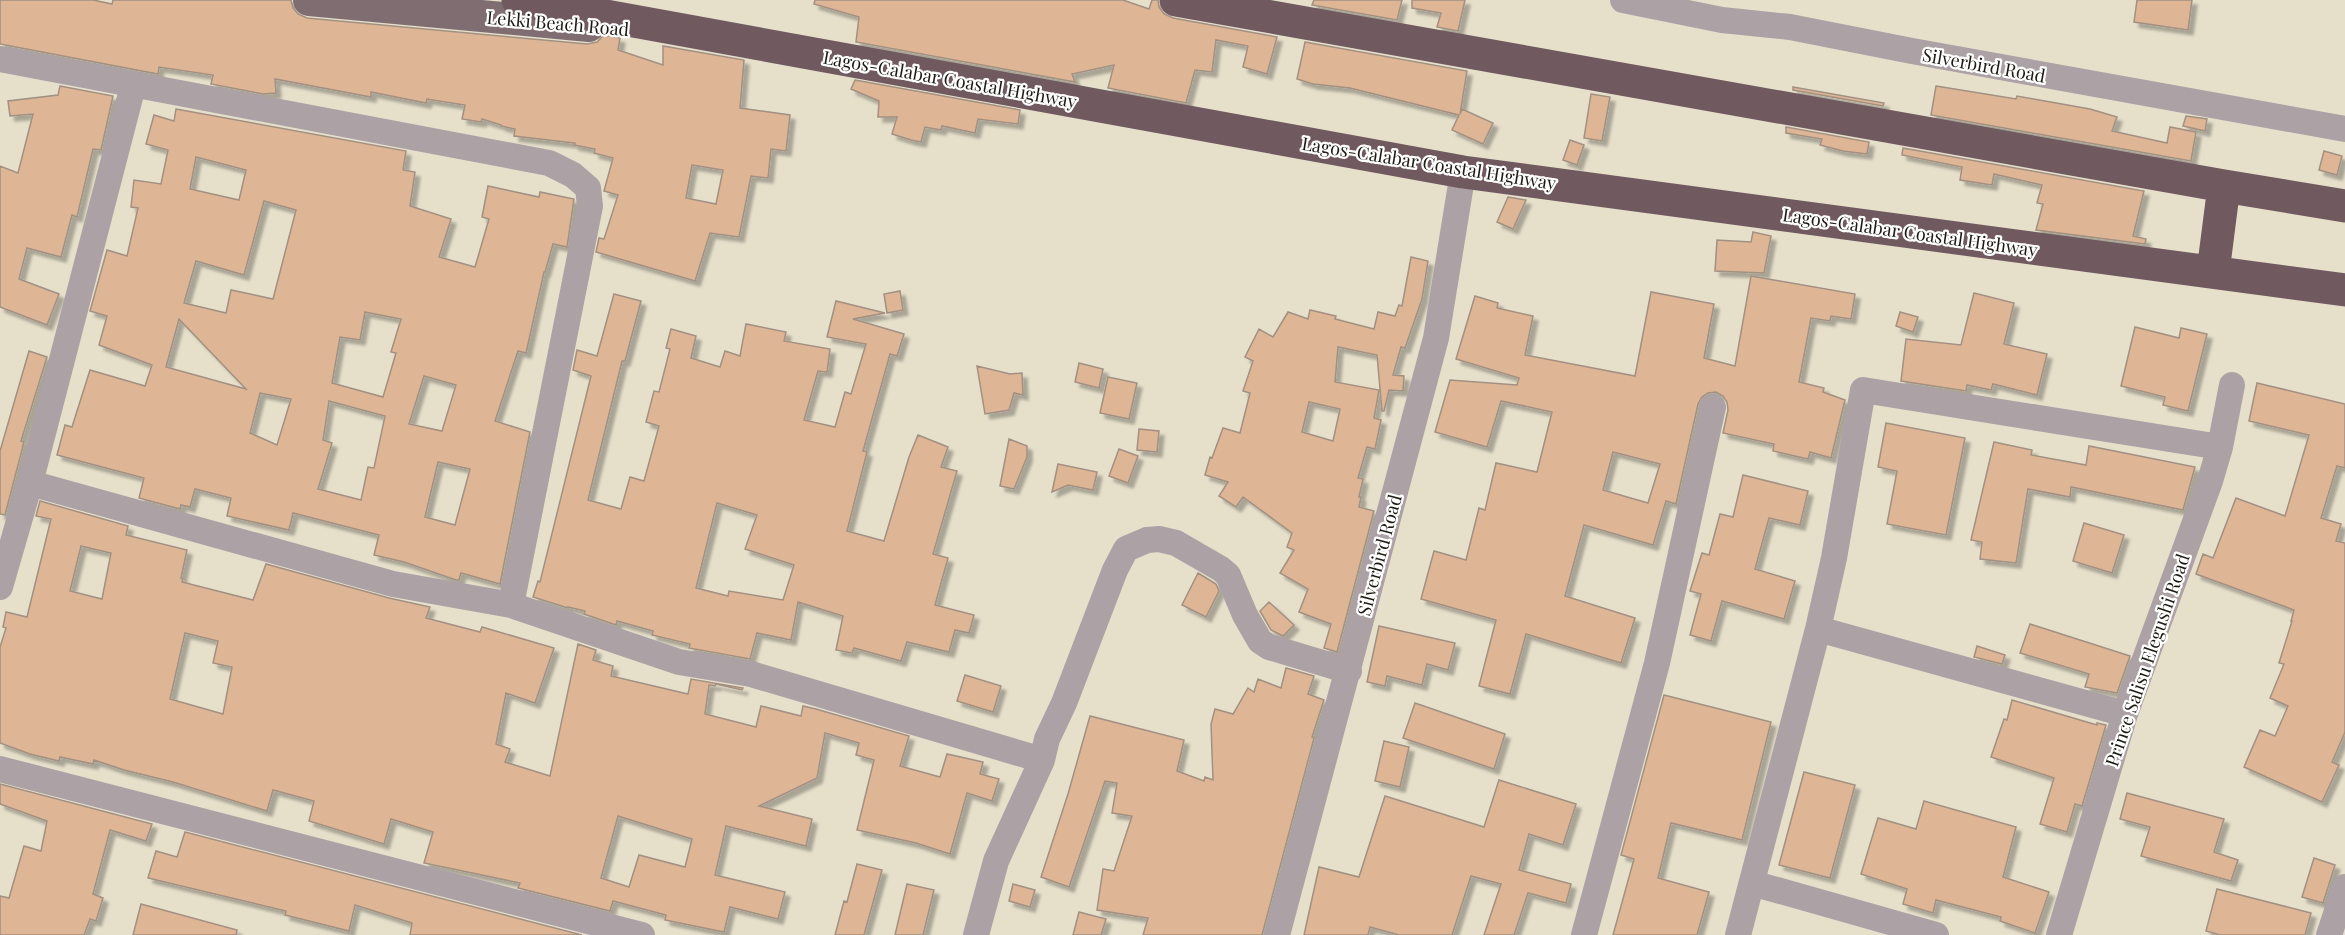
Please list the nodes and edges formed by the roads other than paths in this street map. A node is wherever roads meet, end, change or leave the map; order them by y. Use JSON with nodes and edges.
{"nodes":[{"id":1,"x":309,"y":0,"type":"edge"},
{"id":2,"x":518,"y":0,"type":"edge"},
{"id":3,"x":1176,"y":0,"type":"edge"},
{"id":4,"x":1623,"y":0,"type":"edge"},
{"id":5,"x":735,"y":39,"type":"junction"},
{"id":6,"x":0,"y":59,"type":"edge"},
{"id":7,"x":133,"y":86,"type":"junction"},
{"id":8,"x":2345,"y":129,"type":"edge"},
{"id":9,"x":1463,"y":172,"type":"junction"},
{"id":10,"x":2224,"y":186,"type":"junction"},
{"id":11,"x":2345,"y":206,"type":"edge"},
{"id":12,"x":2213,"y":272,"type":"junction"},
{"id":13,"x":2345,"y":290,"type":"edge"},
{"id":14,"x":2232,"y":385,"type":"dead end"},
{"id":15,"x":1713,"y":407,"type":"dead end"},
{"id":16,"x":2220,"y":447,"type":"junction"},
{"id":17,"x":30,"y":483,"type":"junction"},
{"id":18,"x":0,"y":587,"type":"edge"},
{"id":19,"x":512,"y":604,"type":"junction"},
{"id":20,"x":1818,"y":629,"type":"junction"},
{"id":21,"x":1349,"y":671,"type":"junction"},
{"id":22,"x":2125,"y":714,"type":"junction"},
{"id":23,"x":1042,"y":760,"type":"junction"},
{"id":24,"x":0,"y":769,"type":"edge"},
{"id":25,"x":1752,"y":883,"type":"junction"},
{"id":26,"x":2345,"y":887,"type":"edge"},
{"id":27,"x":642,"y":935,"type":"edge"},
{"id":28,"x":976,"y":935,"type":"edge"},
{"id":29,"x":1277,"y":935,"type":"edge"},
{"id":30,"x":1584,"y":935,"type":"edge"},
{"id":31,"x":1738,"y":935,"type":"edge"},
{"id":32,"x":1936,"y":935,"type":"edge"},
{"id":33,"x":2059,"y":935,"type":"edge"},
{"id":34,"x":2329,"y":935,"type":"edge"}],
"edges":[{"from":1,"to":5,"type":"main road","name":"Lekki Beach Road"},
{"from":2,"to":5,"type":"highway","name":"Lagos-Calabar Coastal Highway"},
{"from":3,"to":10,"type":"highway"},
{"from":4,"to":8,"type":"street","name":"Silverbird Road"},
{"from":5,"to":9,"type":"highway","name":"Lagos-Calabar Coastal Highway"},
{"from":6,"to":7,"type":"street"},
{"from":7,"to":17,"type":"street"},
{"from":7,"to":19,"type":"street"},
{"from":9,"to":12,"type":"highway","name":"Lagos-Calabar Coastal Highway"},
{"from":9,"to":21,"type":"street","name":"Silverbird Road"},
{"from":10,"to":11,"type":"highway"},
{"from":10,"to":12,"type":"highway"},
{"from":12,"to":13,"type":"highway","name":"Lagos-Calabar Coastal Highway"},
{"from":14,"to":16,"type":"street","name":"Prince Salisu Elegushi Road"},
{"from":15,"to":30,"type":"street"},
{"from":16,"to":20,"type":"street"},
{"from":16,"to":22,"type":"street","name":"Prince Salisu Elegushi Road"},
{"from":17,"to":18,"type":"street"},
{"from":17,"to":19,"type":"street"},
{"from":19,"to":23,"type":"street"},
{"from":20,"to":22,"type":"street"},
{"from":20,"to":25,"type":"street"},
{"from":21,"to":23,"type":"street"},
{"from":21,"to":29,"type":"street","name":"Silverbird Road"},
{"from":22,"to":33,"type":"street","name":"Prince Salisu Elegushi Road"},
{"from":23,"to":28,"type":"street"},
{"from":24,"to":27,"type":"street"},
{"from":25,"to":31,"type":"street"},
{"from":25,"to":32,"type":"street"},
{"from":26,"to":34,"type":"street"}]}
